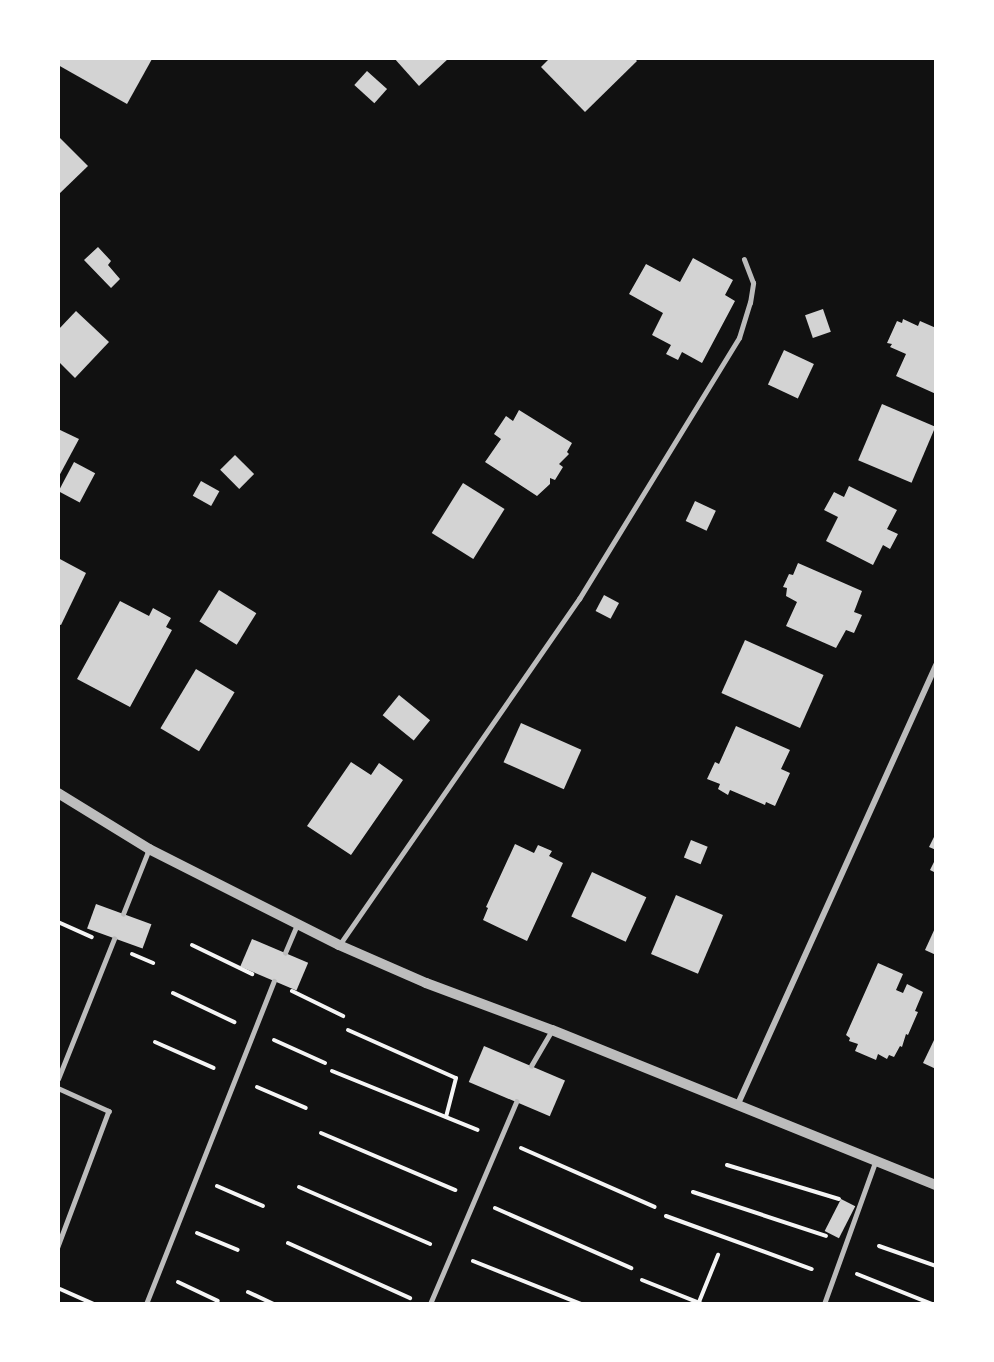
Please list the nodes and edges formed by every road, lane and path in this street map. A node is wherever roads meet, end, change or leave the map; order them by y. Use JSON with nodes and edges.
{"nodes":[{"id":1,"x":744,"y":260,"type":"dead end"},
{"id":2,"x":936,"y":665,"type":"edge"},
{"id":3,"x":58,"y":793,"type":"edge"},
{"id":4,"x":149,"y":849,"type":"junction"},
{"id":5,"x":123,"y":914,"type":"dead end"},
{"id":6,"x":297,"y":925,"type":"junction"},
{"id":7,"x":114,"y":939,"type":"dead end"},
{"id":8,"x":339,"y":945,"type":"junction"},
{"id":9,"x":285,"y":953,"type":"dead end"},
{"id":10,"x":274,"y":981,"type":"dead end"},
{"id":11,"x":348,"y":1030,"type":"dead end"},
{"id":12,"x":552,"y":1030,"type":"junction"},
{"id":13,"x":531,"y":1066,"type":"dead end"},
{"id":14,"x":58,"y":1079,"type":"edge"},
{"id":15,"x":58,"y":1088,"type":"edge"},
{"id":16,"x":516,"y":1102,"type":"dead end"},
{"id":17,"x":736,"y":1107,"type":"junction"},
{"id":18,"x":446,"y":1117,"type":"dead end"},
{"id":19,"x":875,"y":1162,"type":"junction"},
{"id":20,"x":728,"y":1165,"type":"dead end"},
{"id":21,"x":196,"y":1176,"type":"junction"},
{"id":22,"x":936,"y":1185,"type":"edge"},
{"id":23,"x":693,"y":1192,"type":"dead end"},
{"id":24,"x":841,"y":1199,"type":"dead end"},
{"id":25,"x":263,"y":1206,"type":"dead end"},
{"id":26,"x":666,"y":1216,"type":"dead end"},
{"id":27,"x":177,"y":1226,"type":"junction"},
{"id":28,"x":288,"y":1243,"type":"dead end"},
{"id":29,"x":846,"y":1243,"type":"junction"},
{"id":30,"x":879,"y":1246,"type":"dead end"},
{"id":31,"x":58,"y":1247,"type":"edge"},
{"id":32,"x":238,"y":1250,"type":"dead end"},
{"id":33,"x":718,"y":1255,"type":"dead end"},
{"id":34,"x":936,"y":1266,"type":"edge"},
{"id":35,"x":837,"y":1267,"type":"junction"},
{"id":36,"x":158,"y":1273,"type":"junction"},
{"id":37,"x":833,"y":1277,"type":"junction"},
{"id":38,"x":642,"y":1280,"type":"dead end"},
{"id":39,"x":60,"y":1289,"type":"edge"},
{"id":40,"x":248,"y":1292,"type":"dead end"},
{"id":41,"x":411,"y":1299,"type":"dead end"},
{"id":42,"x":218,"y":1301,"type":"dead end"},
{"id":43,"x":701,"y":1303,"type":"edge"},
{"id":44,"x":93,"y":1304,"type":"edge"},
{"id":45,"x":146,"y":1304,"type":"edge"},
{"id":46,"x":274,"y":1304,"type":"edge"},
{"id":47,"x":430,"y":1304,"type":"edge"},
{"id":48,"x":824,"y":1304,"type":"edge"},
{"id":49,"x":932,"y":1304,"type":"edge"}],
"edges":[{"from":1,"to":8,"type":"lane"},
{"from":2,"to":17,"type":"street"},
{"from":3,"to":4,"type":"street"},
{"from":4,"to":5,"type":"lane"},
{"from":4,"to":6,"type":"street"},
{"from":6,"to":8,"type":"street"},
{"from":6,"to":9,"type":"lane"},
{"from":7,"to":14,"type":"lane"},
{"from":8,"to":12,"type":"street"},
{"from":10,"to":21,"type":"lane"},
{"from":11,"to":18,"type":"path"},
{"from":12,"to":13,"type":"lane"},
{"from":12,"to":17,"type":"street"},
{"from":15,"to":31,"type":"lane"},
{"from":16,"to":47,"type":"lane"},
{"from":17,"to":19,"type":"street"},
{"from":19,"to":22,"type":"street"},
{"from":19,"to":29,"type":"lane"},
{"from":20,"to":24,"type":"path"},
{"from":21,"to":25,"type":"path"},
{"from":21,"to":27,"type":"lane"},
{"from":23,"to":29,"type":"path"},
{"from":26,"to":37,"type":"path"},
{"from":27,"to":32,"type":"path"},
{"from":27,"to":36,"type":"lane"},
{"from":28,"to":41,"type":"path"},
{"from":29,"to":35,"type":"lane"},
{"from":30,"to":34,"type":"path"},
{"from":33,"to":43,"type":"path"},
{"from":35,"to":37,"type":"lane"},
{"from":35,"to":49,"type":"path"},
{"from":36,"to":42,"type":"path"},
{"from":36,"to":45,"type":"lane"},
{"from":37,"to":48,"type":"lane"},
{"from":38,"to":43,"type":"path"},
{"from":39,"to":44,"type":"path"},
{"from":40,"to":46,"type":"path"}]}
